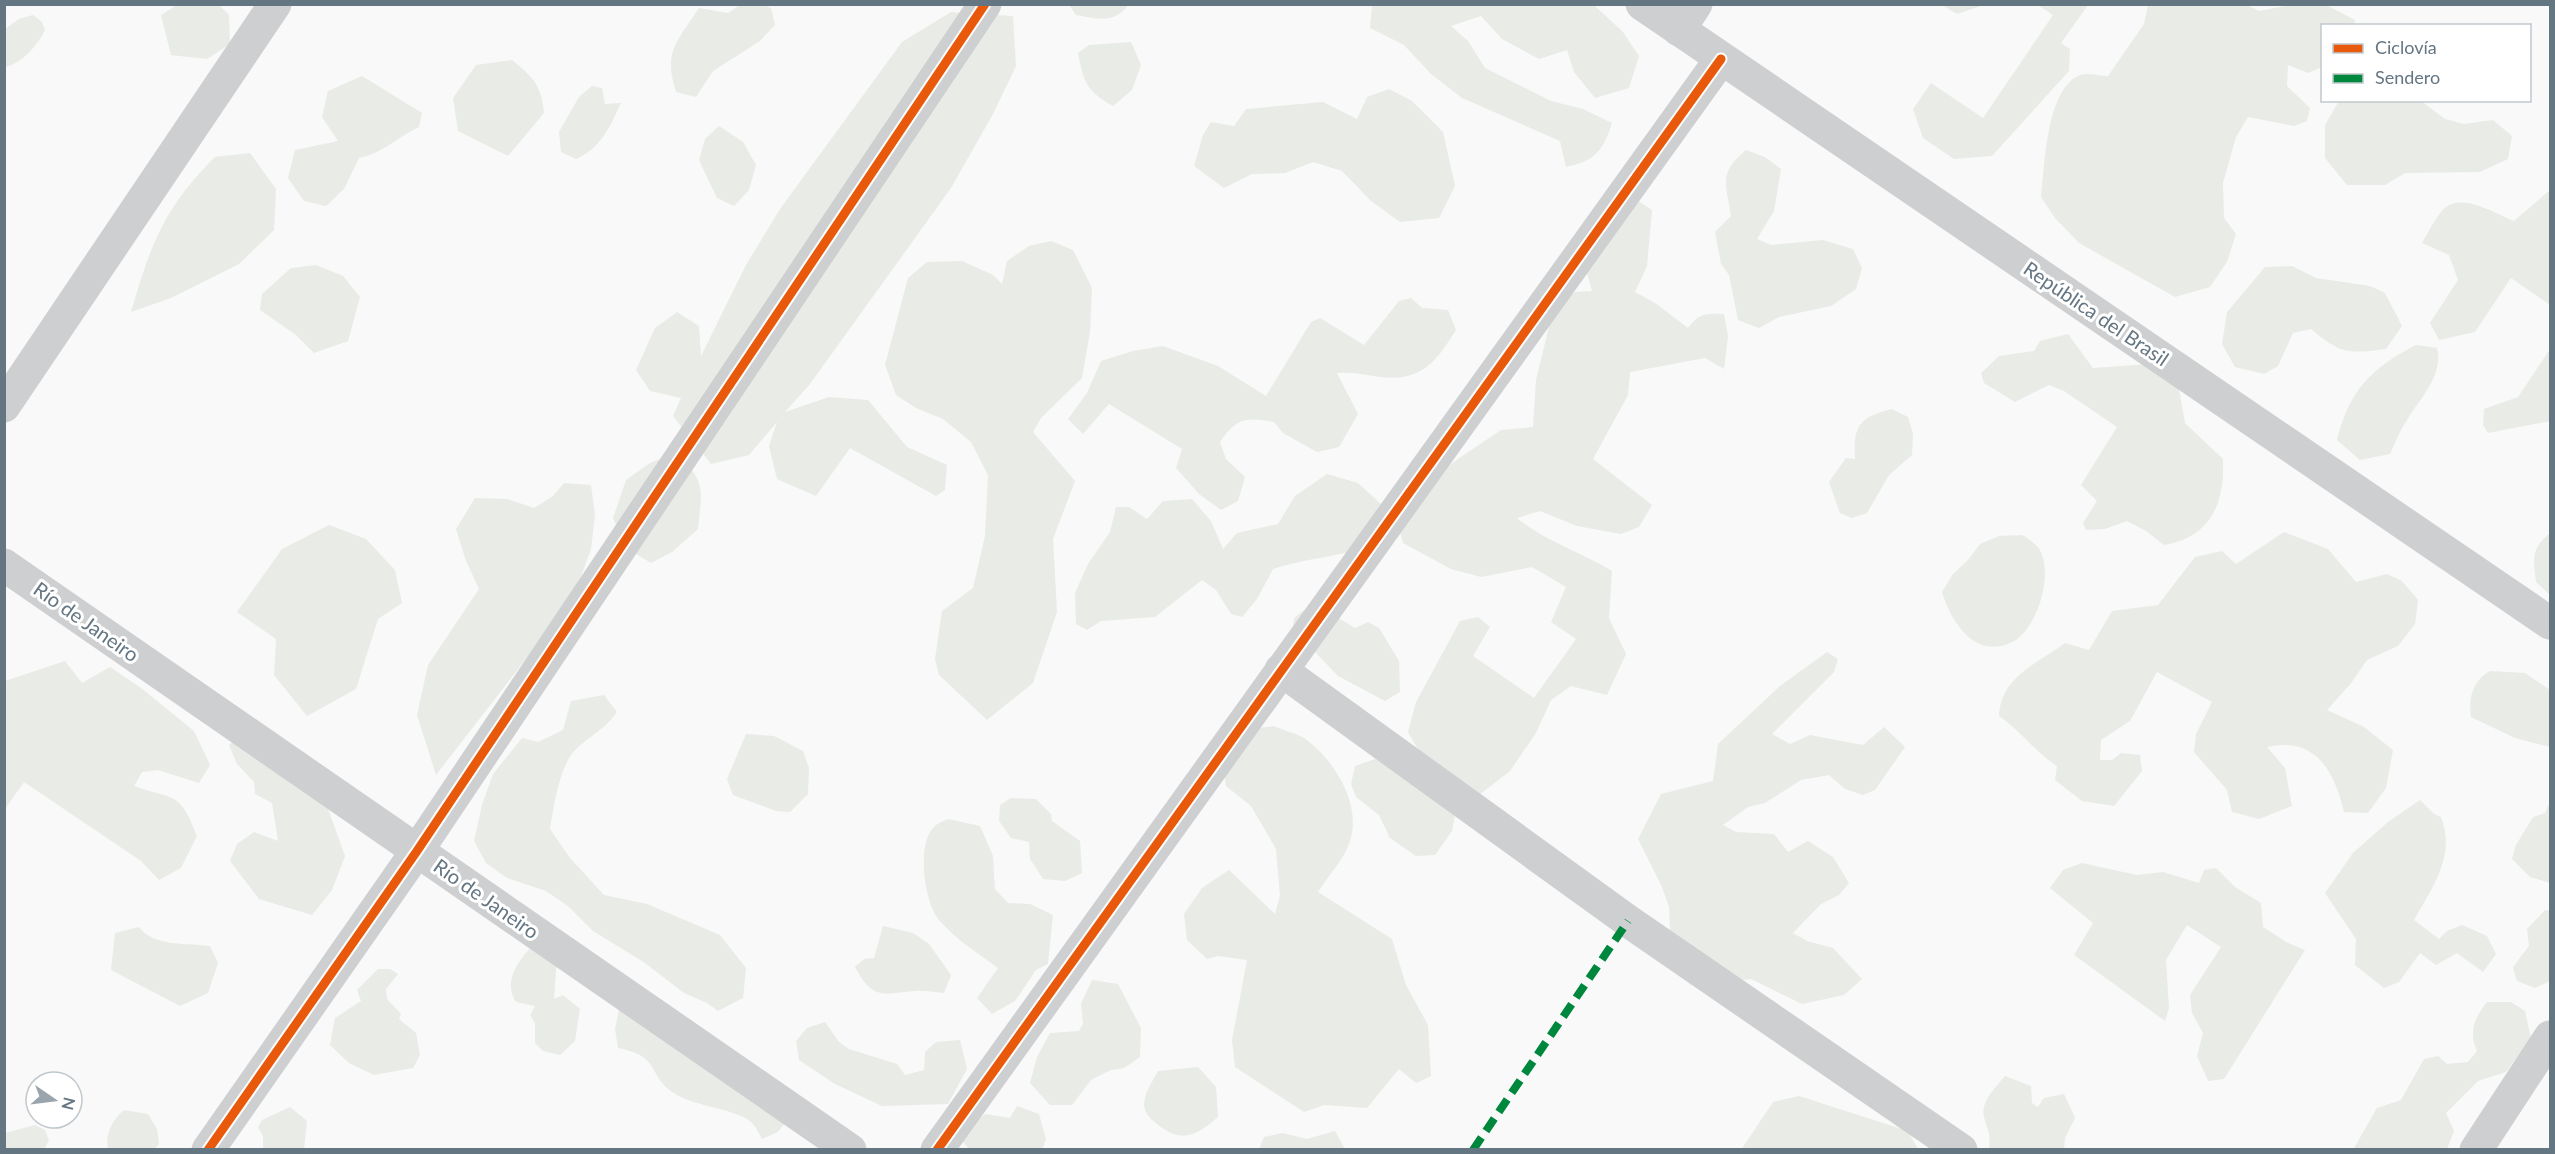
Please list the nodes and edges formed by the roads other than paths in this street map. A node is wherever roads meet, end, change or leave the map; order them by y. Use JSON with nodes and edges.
{"nodes":[{"id":1,"x":985,"y":4,"type":"edge"},
{"id":2,"x":1642,"y":4,"type":"edge"},
{"id":3,"x":264,"y":8,"type":"edge"},
{"id":4,"x":1688,"y":17,"type":"edge"},
{"id":5,"x":1721,"y":59,"type":"junction"},
{"id":6,"x":4,"y":406,"type":"edge"},
{"id":7,"x":4,"y":566,"type":"edge"},
{"id":8,"x":2550,"y":623,"type":"edge"},
{"id":9,"x":1281,"y":670,"type":"junction"},
{"id":10,"x":417,"y":851,"type":"junction"},
{"id":11,"x":2550,"y":1037,"type":"edge"},
{"id":12,"x":208,"y":1149,"type":"edge"},
{"id":13,"x":850,"y":1149,"type":"edge"},
{"id":14,"x":937,"y":1149,"type":"edge"},
{"id":15,"x":1961,"y":1149,"type":"edge"},
{"id":16,"x":2476,"y":1149,"type":"edge"}],
"edges":[{"from":1,"to":10,"type":"street"},
{"from":2,"to":4,"type":"street","name":"República del Brasil"},
{"from":3,"to":6,"type":"street"},
{"from":4,"to":5,"type":"street","name":"República del Brasil"},
{"from":5,"to":8,"type":"street","name":"República del Brasil"},
{"from":5,"to":9,"type":"street"},
{"from":7,"to":10,"type":"street","name":"Río de Janeiro"},
{"from":9,"to":14,"type":"street"},
{"from":9,"to":15,"type":"street"},
{"from":10,"to":12,"type":"street"},
{"from":10,"to":13,"type":"street","name":"Río de Janeiro"},
{"from":11,"to":16,"type":"street"}]}
